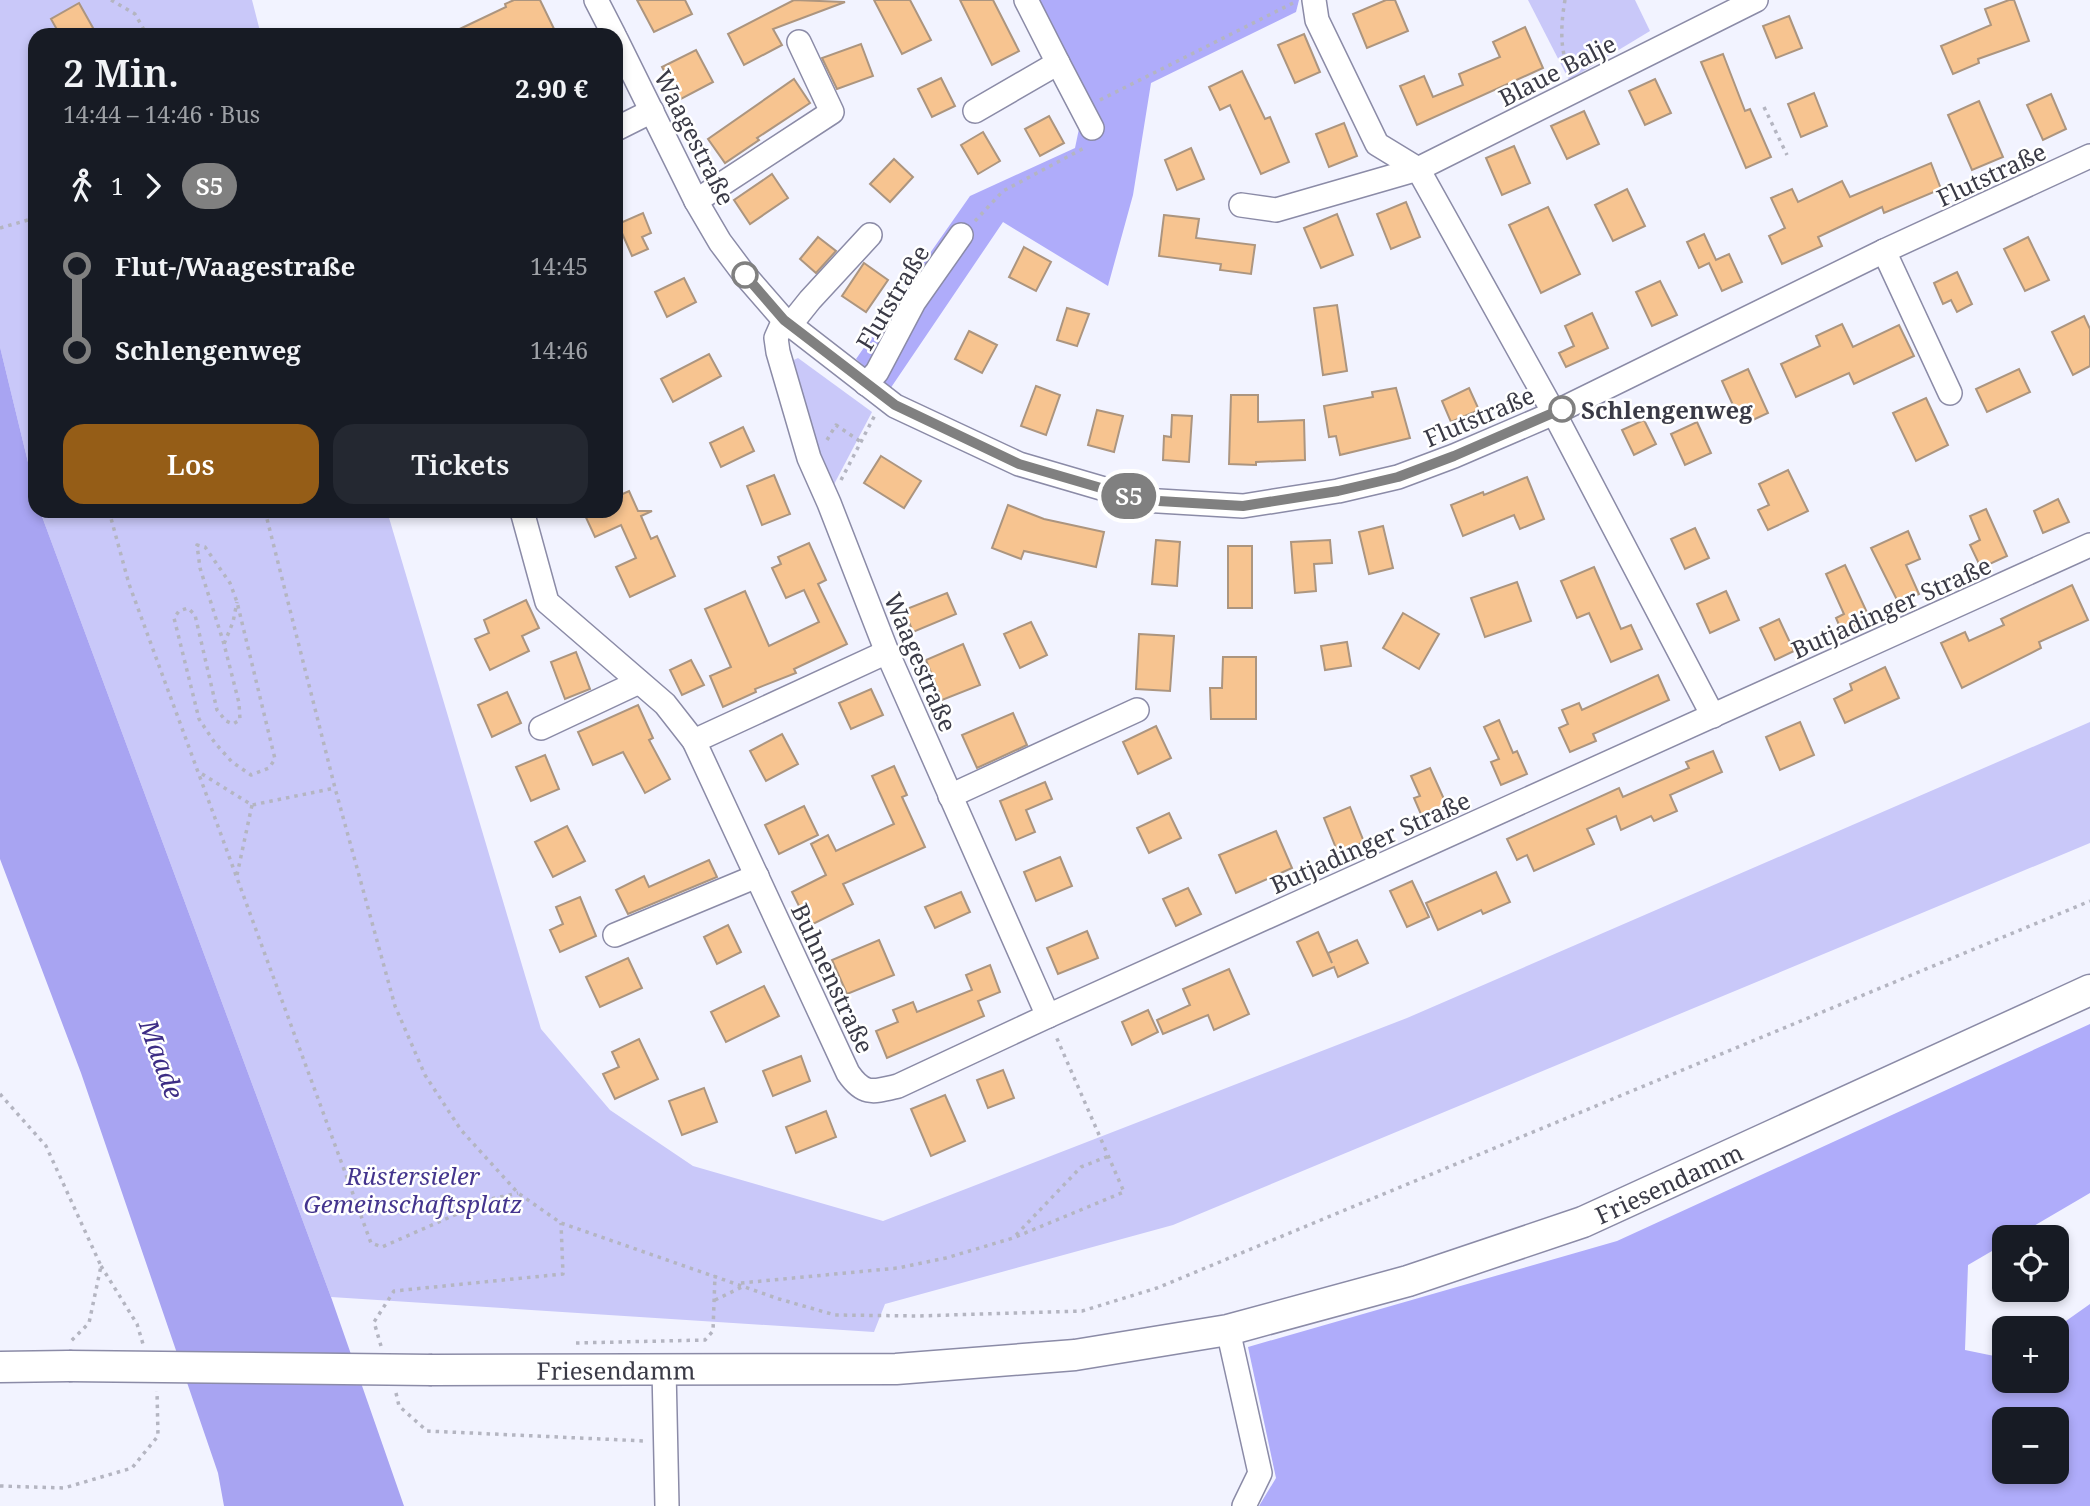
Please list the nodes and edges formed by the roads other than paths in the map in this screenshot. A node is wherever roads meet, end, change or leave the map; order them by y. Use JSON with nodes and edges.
{"nodes":[{"id":1,"x":596,"y":0,"type":"edge"},
{"id":2,"x":1026,"y":0,"type":"edge"},
{"id":3,"x":1314,"y":0,"type":"edge"},
{"id":4,"x":1756,"y":0,"type":"edge"},
{"id":5,"x":1714,"y":9,"type":"edge"},
{"id":6,"x":608,"y":28,"type":"edge"},
{"id":7,"x":799,"y":42,"type":"dead end"},
{"id":8,"x":623,"y":57,"type":"edge"},
{"id":9,"x":1058,"y":63,"type":"junction"},
{"id":10,"x":652,"y":111,"type":"junction"},
{"id":11,"x":975,"y":111,"type":"dead end"},
{"id":12,"x":623,"y":126,"type":"edge"},
{"id":13,"x":1092,"y":128,"type":"road end"},
{"id":14,"x":2090,"y":156,"type":"edge"},
{"id":15,"x":1418,"y":169,"type":"junction"},
{"id":16,"x":696,"y":201,"type":"junction"},
{"id":17,"x":1241,"y":205,"type":"dead end"},
{"id":18,"x":870,"y":235,"type":"dead end"},
{"id":19,"x":961,"y":235,"type":"road end"},
{"id":20,"x":1884,"y":251,"type":"junction"},
{"id":21,"x":787,"y":323,"type":"junction"},
{"id":22,"x":866,"y":384,"type":"junction"},
{"id":23,"x":1950,"y":393,"type":"dead end"},
{"id":24,"x":886,"y":408,"type":"joint"},
{"id":25,"x":1554,"y":413,"type":"junction"},
{"id":26,"x":524,"y":518,"type":"edge"},
{"id":27,"x":2090,"y":545,"type":"edge"},
{"id":28,"x":887,"y":652,"type":"junction"},
{"id":29,"x":639,"y":682,"type":"junction"},
{"id":30,"x":1137,"y":710,"type":"dead end"},
{"id":31,"x":1713,"y":716,"type":"junction"},
{"id":32,"x":541,"y":728,"type":"dead end"},
{"id":33,"x":694,"y":741,"type":"junction"},
{"id":34,"x":950,"y":796,"type":"junction"},
{"id":35,"x":757,"y":876,"type":"junction"},
{"id":36,"x":615,"y":935,"type":"dead end"},
{"id":37,"x":2090,"y":990,"type":"edge"},
{"id":38,"x":1048,"y":1016,"type":"junction"},
{"id":39,"x":1228,"y":1330,"type":"junction"},
{"id":40,"x":0,"y":1367,"type":"edge"},
{"id":41,"x":664,"y":1369,"type":"junction"},
{"id":42,"x":667,"y":1506,"type":"edge"},
{"id":43,"x":1244,"y":1506,"type":"edge"}],
"edges":[{"from":1,"to":6,"type":"street","name":"Waagestraße"},
{"from":2,"to":9,"type":"street"},
{"from":3,"to":15,"type":"street"},
{"from":4,"to":5,"type":"street","name":"Blaue Balje"},
{"from":5,"to":15,"type":"street","name":"Blaue Balje"},
{"from":7,"to":16,"type":"street"},
{"from":8,"to":10,"type":"street","name":"Waagestraße"},
{"from":9,"to":11,"type":"street"},
{"from":9,"to":13,"type":"street"},
{"from":10,"to":12,"type":"street"},
{"from":10,"to":16,"type":"street","name":"Waagestraße"},
{"from":14,"to":20,"type":"street","name":"Flutstraße"},
{"from":15,"to":17,"type":"street"},
{"from":15,"to":25,"type":"street"},
{"from":16,"to":21,"type":"street","name":"Waagestraße"},
{"from":18,"to":21,"type":"street"},
{"from":19,"to":22,"type":"street","name":"Flutstraße"},
{"from":20,"to":23,"type":"street"},
{"from":20,"to":25,"type":"street","name":"Flutstraße"},
{"from":21,"to":22,"type":"street","name":"Waagestraße"},
{"from":21,"to":28,"type":"street","name":"Waagestraße"},
{"from":22,"to":24,"type":"street","name":"Waagestraße"},
{"from":24,"to":25,"type":"street","name":"Flutstraße"},
{"from":25,"to":31,"type":"street"},
{"from":26,"to":29,"type":"street","name":"Buhnenstraße"},
{"from":27,"to":31,"type":"street","name":"Butjadinger Straße"},
{"from":28,"to":33,"type":"street"},
{"from":28,"to":34,"type":"street","name":"Waagestraße"},
{"from":29,"to":32,"type":"street"},
{"from":29,"to":33,"type":"street","name":"Buhnenstraße"},
{"from":30,"to":34,"type":"street"},
{"from":31,"to":38,"type":"street","name":"Butjadinger Straße"},
{"from":33,"to":35,"type":"street","name":"Buhnenstraße"},
{"from":34,"to":38,"type":"street","name":"Waagestraße"},
{"from":35,"to":36,"type":"street"},
{"from":35,"to":38,"type":"street","name":"Buhnenstraße"},
{"from":37,"to":39,"type":"main road","name":"Friesendamm"},
{"from":39,"to":41,"type":"main road","name":"Friesendamm"},
{"from":39,"to":43,"type":"street"},
{"from":40,"to":41,"type":"main road","name":"Friesendamm","bridge":true},
{"from":41,"to":42,"type":"street"}]}
